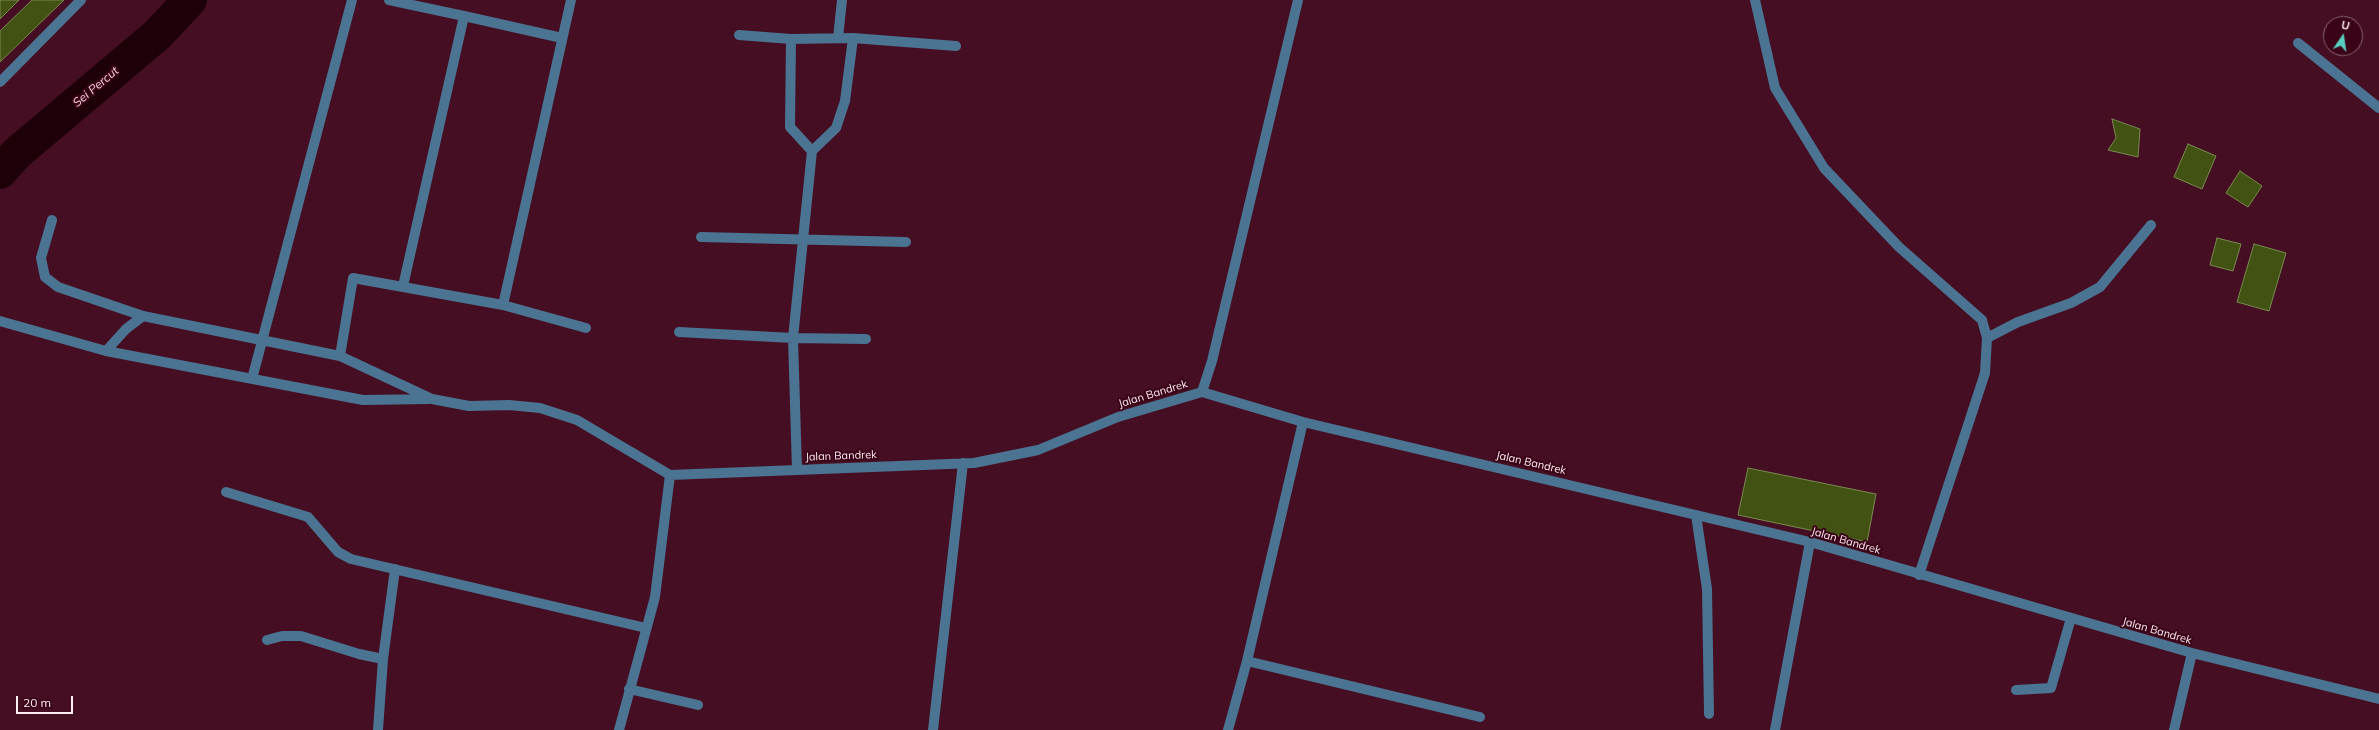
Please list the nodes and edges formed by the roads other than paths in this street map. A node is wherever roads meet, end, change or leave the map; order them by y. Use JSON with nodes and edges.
{"nodes":[{"id":1,"x":81,"y":0,"type":"edge"},
{"id":2,"x":352,"y":0,"type":"edge"},
{"id":3,"x":389,"y":0,"type":"edge"},
{"id":4,"x":571,"y":0,"type":"edge"},
{"id":5,"x":842,"y":0,"type":"edge"},
{"id":6,"x":1298,"y":0,"type":"edge"},
{"id":7,"x":1755,"y":0,"type":"edge"},
{"id":8,"x":464,"y":16,"type":"junction"},
{"id":9,"x":739,"y":35,"type":"dead end"},
{"id":10,"x":562,"y":38,"type":"junction"},
{"id":11,"x":838,"y":38,"type":"junction"},
{"id":12,"x":853,"y":38,"type":"junction"},
{"id":13,"x":791,"y":39,"type":"junction"},
{"id":14,"x":2298,"y":43,"type":"dead end"},
{"id":15,"x":956,"y":46,"type":"dead end"},
{"id":16,"x":0,"y":82,"type":"edge"},
{"id":17,"x":2379,"y":108,"type":"edge"},
{"id":18,"x":840,"y":116,"type":"dead end"},
{"id":19,"x":836,"y":128,"type":"junction"},
{"id":20,"x":812,"y":151,"type":"junction"},
{"id":21,"x":52,"y":220,"type":"dead end"},
{"id":22,"x":2151,"y":225,"type":"dead end"},
{"id":23,"x":701,"y":237,"type":"dead end"},
{"id":24,"x":805,"y":239,"type":"junction"},
{"id":25,"x":906,"y":242,"type":"dead end"},
{"id":26,"x":403,"y":286,"type":"junction"},
{"id":27,"x":503,"y":305,"type":"junction"},
{"id":28,"x":143,"y":316,"type":"junction"},
{"id":29,"x":1,"y":322,"type":"edge"},
{"id":30,"x":586,"y":328,"type":"dead end"},
{"id":31,"x":679,"y":332,"type":"dead end"},
{"id":32,"x":793,"y":338,"type":"junction"},
{"id":33,"x":1988,"y":338,"type":"junction"},
{"id":34,"x":264,"y":339,"type":"junction"},
{"id":35,"x":866,"y":339,"type":"dead end"},
{"id":36,"x":106,"y":351,"type":"junction"},
{"id":37,"x":340,"y":356,"type":"junction"},
{"id":38,"x":252,"y":379,"type":"junction"},
{"id":39,"x":1202,"y":392,"type":"junction"},
{"id":40,"x":432,"y":399,"type":"junction"},
{"id":41,"x":1304,"y":422,"type":"junction"},
{"id":42,"x":963,"y":463,"type":"junction"},
{"id":43,"x":798,"y":470,"type":"junction"},
{"id":44,"x":670,"y":475,"type":"junction"},
{"id":45,"x":226,"y":492,"type":"dead end"},
{"id":46,"x":1696,"y":515,"type":"junction"},
{"id":47,"x":1810,"y":542,"type":"junction"},
{"id":48,"x":395,"y":569,"type":"junction"},
{"id":49,"x":1919,"y":575,"type":"junction"},
{"id":50,"x":2071,"y":618,"type":"junction"},
{"id":51,"x":646,"y":628,"type":"junction"},
{"id":52,"x":267,"y":640,"type":"dead end"},
{"id":53,"x":2192,"y":653,"type":"junction"},
{"id":54,"x":384,"y":659,"type":"junction"},
{"id":55,"x":1247,"y":661,"type":"junction"},
{"id":56,"x":629,"y":689,"type":"junction"},
{"id":57,"x":2016,"y":690,"type":"dead end"},
{"id":58,"x":2379,"y":699,"type":"edge"},
{"id":59,"x":698,"y":705,"type":"dead end"},
{"id":60,"x":1709,"y":714,"type":"dead end"},
{"id":61,"x":1480,"y":717,"type":"dead end"},
{"id":62,"x":378,"y":730,"type":"edge"},
{"id":63,"x":619,"y":730,"type":"edge"},
{"id":64,"x":933,"y":730,"type":"edge"},
{"id":65,"x":1228,"y":730,"type":"edge"},
{"id":66,"x":1775,"y":730,"type":"edge"},
{"id":67,"x":2174,"y":730,"type":"edge"}],
"edges":[{"from":1,"to":16,"type":"street"},
{"from":2,"to":34,"type":"street"},
{"from":3,"to":8,"type":"street"},
{"from":4,"to":10,"type":"street"},
{"from":5,"to":11,"type":"street"},
{"from":6,"to":39,"type":"street"},
{"from":7,"to":33,"type":"street"},
{"from":8,"to":10,"type":"street"},
{"from":8,"to":26,"type":"street"},
{"from":9,"to":13,"type":"street"},
{"from":10,"to":27,"type":"street"},
{"from":11,"to":12,"type":"street"},
{"from":11,"to":13,"type":"street"},
{"from":12,"to":15,"type":"street"},
{"from":12,"to":19,"type":"street"},
{"from":13,"to":20,"type":"street"},
{"from":14,"to":17,"type":"street"},
{"from":18,"to":19,"type":"street"},
{"from":19,"to":20,"type":"street"},
{"from":20,"to":24,"type":"street"},
{"from":21,"to":28,"type":"street"},
{"from":22,"to":33,"type":"street"},
{"from":23,"to":24,"type":"street"},
{"from":24,"to":25,"type":"street"},
{"from":24,"to":32,"type":"street"},
{"from":26,"to":27,"type":"street"},
{"from":26,"to":37,"type":"street"},
{"from":27,"to":30,"type":"street"},
{"from":28,"to":34,"type":"street"},
{"from":28,"to":36,"type":"street"},
{"from":29,"to":36,"type":"street"},
{"from":31,"to":32,"type":"street"},
{"from":32,"to":35,"type":"street"},
{"from":32,"to":43,"type":"street"},
{"from":33,"to":49,"type":"street"},
{"from":34,"to":37,"type":"street"},
{"from":34,"to":38,"type":"street"},
{"from":36,"to":38,"type":"street"},
{"from":37,"to":40,"type":"street"},
{"from":38,"to":40,"type":"street"},
{"from":39,"to":41,"type":"street","name":"Jalan Bandrek"},
{"from":39,"to":42,"type":"street","name":"Jalan Bandrek"},
{"from":40,"to":44,"type":"street"},
{"from":41,"to":46,"type":"street","name":"Jalan Bandrek"},
{"from":41,"to":55,"type":"street"},
{"from":42,"to":43,"type":"street","name":"Jalan Bandrek"},
{"from":42,"to":64,"type":"street"},
{"from":43,"to":44,"type":"street","name":"Jalan Bandrek"},
{"from":44,"to":51,"type":"street"},
{"from":45,"to":48,"type":"street"},
{"from":46,"to":47,"type":"street","name":"Jalan Bandrek"},
{"from":46,"to":60,"type":"street"},
{"from":47,"to":49,"type":"street","name":"Jalan Bandrek"},
{"from":47,"to":66,"type":"street"},
{"from":48,"to":51,"type":"street"},
{"from":48,"to":54,"type":"street"},
{"from":49,"to":50,"type":"street","name":"Jalan Bandrek"},
{"from":50,"to":53,"type":"street","name":"Jalan Bandrek"},
{"from":50,"to":57,"type":"street"},
{"from":51,"to":56,"type":"street"},
{"from":52,"to":54,"type":"street"},
{"from":53,"to":58,"type":"street","name":"Jalan Bandrek"},
{"from":53,"to":67,"type":"street"},
{"from":54,"to":62,"type":"street"},
{"from":55,"to":61,"type":"street"},
{"from":55,"to":65,"type":"street"},
{"from":56,"to":59,"type":"street"},
{"from":56,"to":63,"type":"street"}]}
